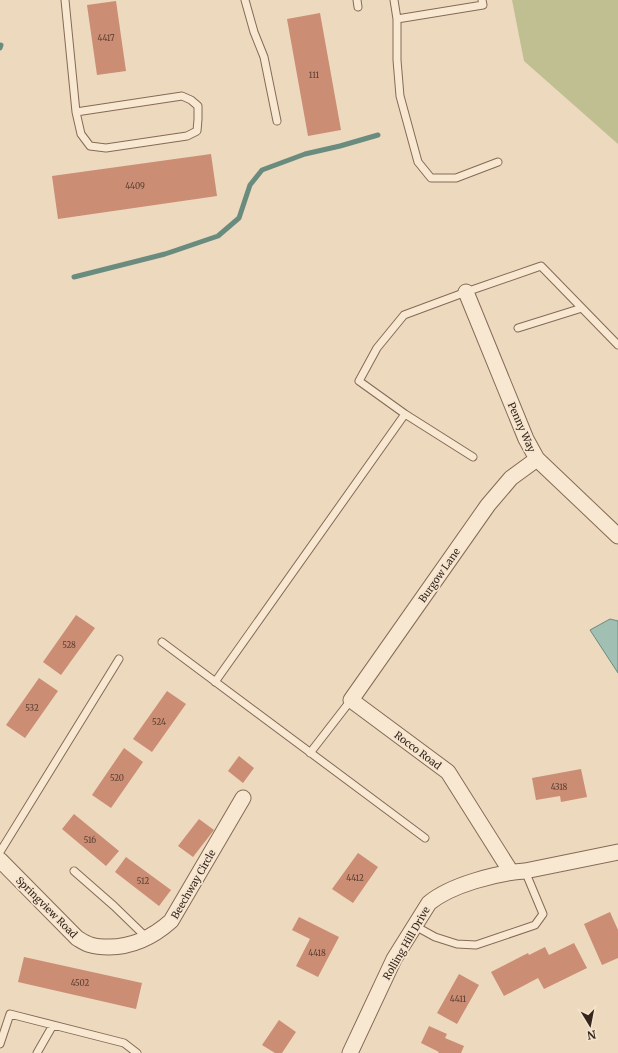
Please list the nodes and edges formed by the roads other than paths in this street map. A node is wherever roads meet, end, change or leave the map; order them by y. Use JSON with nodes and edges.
{"nodes":[{"id":1,"x":65,"y":0,"type":"edge"},
{"id":2,"x":245,"y":0,"type":"edge"},
{"id":3,"x":394,"y":0,"type":"edge"},
{"id":4,"x":482,"y":0,"type":"edge"},
{"id":5,"x":397,"y":19,"type":"junction"},
{"id":6,"x":76,"y":112,"type":"junction"},
{"id":7,"x":277,"y":121,"type":"dead end"},
{"id":8,"x":498,"y":162,"type":"dead end"},
{"id":9,"x":466,"y":292,"type":"junction"},
{"id":10,"x":582,"y":308,"type":"junction"},
{"id":11,"x":518,"y":328,"type":"dead end"},
{"id":12,"x":618,"y":344,"type":"edge"},
{"id":13,"x":405,"y":414,"type":"junction"},
{"id":14,"x":472,"y":457,"type":"dead end"},
{"id":15,"x":537,"y":459,"type":"junction"},
{"id":16,"x":618,"y":536,"type":"edge"},
{"id":17,"x":162,"y":642,"type":"dead end"},
{"id":18,"x":119,"y":659,"type":"dead end"},
{"id":19,"x":215,"y":682,"type":"junction"},
{"id":20,"x":351,"y":700,"type":"junction"},
{"id":21,"x":310,"y":753,"type":"junction"},
{"id":22,"x":243,"y":798,"type":"dead end"},
{"id":23,"x":425,"y":838,"type":"dead end"},
{"id":24,"x":0,"y":852,"type":"edge"},
{"id":25,"x":618,"y":852,"type":"edge"},
{"id":26,"x":0,"y":860,"type":"edge"},
{"id":27,"x":74,"y":871,"type":"dead end"},
{"id":28,"x":518,"y":871,"type":"junction"},
{"id":29,"x":415,"y":926,"type":"junction"},
{"id":30,"x":147,"y":938,"type":"junction"},
{"id":31,"x":98,"y":947,"type":"joint"},
{"id":32,"x":54,"y":1025,"type":"junction"},
{"id":33,"x":0,"y":1044,"type":"edge"},
{"id":34,"x":37,"y":1053,"type":"edge"},
{"id":35,"x":137,"y":1053,"type":"edge"},
{"id":36,"x":350,"y":1053,"type":"edge"}],
"edges":[{"from":1,"to":6,"type":"lane"},
{"from":2,"to":7,"type":"lane"},
{"from":3,"to":5,"type":"lane"},
{"from":4,"to":5,"type":"lane"},
{"from":5,"to":8,"type":"lane"},
{"from":6,"to":6,"type":"lane"},
{"from":9,"to":10,"type":"lane"},
{"from":9,"to":13,"type":"lane"},
{"from":9,"to":15,"type":"street","name":"Penny Way"},
{"from":10,"to":11,"type":"lane"},
{"from":10,"to":12,"type":"lane"},
{"from":13,"to":14,"type":"lane"},
{"from":13,"to":19,"type":"lane"},
{"from":15,"to":16,"type":"street","name":"Penny Way"},
{"from":15,"to":20,"type":"street","name":"Burgow Lane"},
{"from":17,"to":19,"type":"lane"},
{"from":18,"to":24,"type":"lane"},
{"from":19,"to":21,"type":"lane"},
{"from":20,"to":21,"type":"lane"},
{"from":20,"to":28,"type":"street","name":"Rocco Road"},
{"from":21,"to":23,"type":"lane"},
{"from":22,"to":30,"type":"street","name":"Beechway Circle"},
{"from":25,"to":28,"type":"street","name":"Rolling Hill Drive"},
{"from":26,"to":31,"type":"street","name":"Springview Road"},
{"from":27,"to":30,"type":"lane"},
{"from":28,"to":29,"type":"street","name":"Rolling Hill Drive"},
{"from":28,"to":29,"type":"lane"},
{"from":29,"to":36,"type":"street","name":"Rolling Hill Drive"},
{"from":30,"to":31,"type":"street","name":"Beechway Circle"},
{"from":32,"to":33,"type":"lane"},
{"from":32,"to":34,"type":"lane"},
{"from":32,"to":35,"type":"lane"}]}
